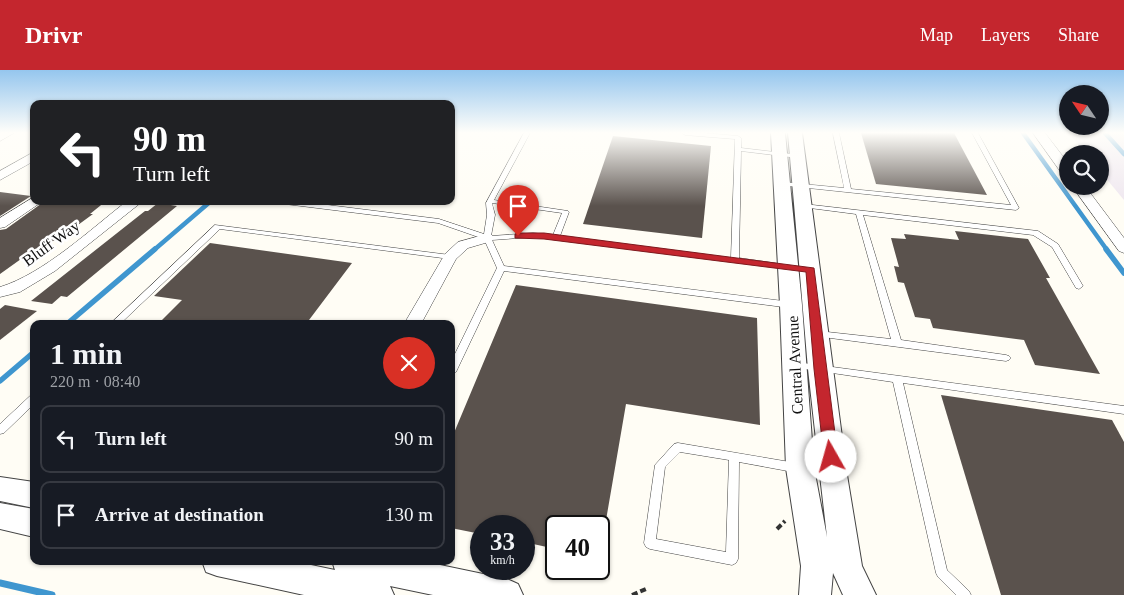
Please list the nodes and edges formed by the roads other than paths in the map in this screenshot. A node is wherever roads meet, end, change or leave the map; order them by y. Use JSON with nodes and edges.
{"nodes":[{"id":1,"x":30,"y":158,"type":"edge"},
{"id":2,"x":514,"y":158,"type":"edge"},
{"id":3,"x":737,"y":158,"type":"edge"},
{"id":4,"x":790,"y":158,"type":"edge"},
{"id":5,"x":841,"y":158,"type":"edge"},
{"id":6,"x":988,"y":158,"type":"edge"},
{"id":7,"x":0,"y":176,"type":"edge"},
{"id":8,"x":848,"y":190,"type":"junction"},
{"id":9,"x":796,"y":192,"type":"junction"},
{"id":10,"x":1085,"y":195,"type":"edge"},
{"id":11,"x":490,"y":201,"type":"junction"},
{"id":12,"x":30,"y":205,"type":"edge"},
{"id":13,"x":131,"y":205,"type":"edge"},
{"id":14,"x":309,"y":205,"type":"edge"},
{"id":15,"x":859,"y":212,"type":"junction"},
{"id":16,"x":0,"y":224,"type":"edge"},
{"id":17,"x":487,"y":238,"type":"junction"},
{"id":18,"x":556,"y":238,"type":"junction"},
{"id":19,"x":1124,"y":248,"type":"edge"},
{"id":20,"x":450,"y":257,"type":"junction"},
{"id":21,"x":734,"y":259,"type":"junction"},
{"id":22,"x":501,"y":268,"type":"junction"},
{"id":23,"x":799,"y":268,"type":"junction"},
{"id":24,"x":1079,"y":286,"type":"dead end"},
{"id":25,"x":4,"y":292,"type":"edge"},
{"id":26,"x":802,"y":306,"type":"junction"},
{"id":27,"x":118,"y":320,"type":"edge"},
{"id":28,"x":414,"y":320,"type":"edge"},
{"id":29,"x":805,"y":332,"type":"junction"},
{"id":30,"x":897,"y":343,"type":"junction"},
{"id":31,"x":1006,"y":358,"type":"dead end"},
{"id":32,"x":455,"y":364,"type":"edge"},
{"id":33,"x":795,"y":365,"type":"junction"},
{"id":34,"x":820,"y":369,"type":"junction"},
{"id":35,"x":898,"y":379,"type":"junction"},
{"id":36,"x":30,"y":402,"type":"edge"},
{"id":37,"x":1124,"y":410,"type":"edge"},
{"id":38,"x":0,"y":430,"type":"edge"},
{"id":39,"x":734,"y":457,"type":"junction"},
{"id":40,"x":800,"y":468,"type":"junction"},
{"id":41,"x":833,"y":475,"type":"junction"},
{"id":42,"x":0,"y":489,"type":"edge"},
{"id":43,"x":30,"y":494,"type":"edge"},
{"id":44,"x":0,"y":516,"type":"edge"},
{"id":45,"x":30,"y":522,"type":"edge"},
{"id":46,"x":236,"y":565,"type":"edge"},
{"id":47,"x":366,"y":565,"type":"edge"},
{"id":48,"x":378,"y":595,"type":"edge"},
{"id":49,"x":507,"y":595,"type":"edge"},
{"id":50,"x":815,"y":595,"type":"edge"},
{"id":51,"x":860,"y":595,"type":"edge"},
{"id":52,"x":964,"y":595,"type":"edge"}],
"edges":[{"from":1,"to":7,"type":"street"},
{"from":2,"to":11,"type":"lane"},
{"from":3,"to":21,"type":"lane"},
{"from":4,"to":9,"type":"street","name":"Central Avenue"},
{"from":5,"to":8,"type":"lane"},
{"from":6,"to":8,"type":"lane"},
{"from":8,"to":9,"type":"lane"},
{"from":9,"to":15,"type":"lane"},
{"from":9,"to":23,"type":"street","name":"Central Avenue"},
{"from":9,"to":23,"type":"street","name":"Central Avenue"},
{"from":10,"to":19,"type":"street"},
{"from":11,"to":17,"type":"lane"},
{"from":11,"to":18,"type":"lane"},
{"from":12,"to":16,"type":"street"},
{"from":13,"to":25,"type":"street","name":"Bluff Way"},
{"from":14,"to":17,"type":"lane"},
{"from":15,"to":24,"type":"lane"},
{"from":15,"to":30,"type":"lane"},
{"from":17,"to":18,"type":"lane"},
{"from":17,"to":20,"type":"street"},
{"from":17,"to":22,"type":"lane"},
{"from":18,"to":21,"type":"lane"},
{"from":20,"to":27,"type":"lane"},
{"from":20,"to":28,"type":"street"},
{"from":21,"to":23,"type":"lane"},
{"from":22,"to":26,"type":"lane"},
{"from":22,"to":32,"type":"lane"},
{"from":23,"to":26,"type":"street","name":"Central Avenue"},
{"from":26,"to":29,"type":"street","name":"Central Avenue"},
{"from":29,"to":30,"type":"lane"},
{"from":29,"to":33,"type":"street","name":"Central Avenue"},
{"from":29,"to":34,"type":"street","name":"Central Avenue"},
{"from":30,"to":31,"type":"lane"},
{"from":33,"to":34,"type":"lane"},
{"from":33,"to":40,"type":"street","name":"Central Avenue"},
{"from":34,"to":35,"type":"lane"},
{"from":34,"to":41,"type":"street","name":"Central Avenue"},
{"from":35,"to":37,"type":"lane"},
{"from":35,"to":52,"type":"lane"},
{"from":36,"to":38,"type":"lane"},
{"from":39,"to":39,"type":"lane"},
{"from":39,"to":40,"type":"lane"},
{"from":40,"to":41,"type":"lane"},
{"from":40,"to":50,"type":"street","name":"Central Avenue"},
{"from":41,"to":51,"type":"street","name":"Central Avenue"},
{"from":42,"to":43,"type":"street"},
{"from":44,"to":45,"type":"street"},
{"from":46,"to":48,"type":"street"},
{"from":47,"to":49,"type":"street"}]}
